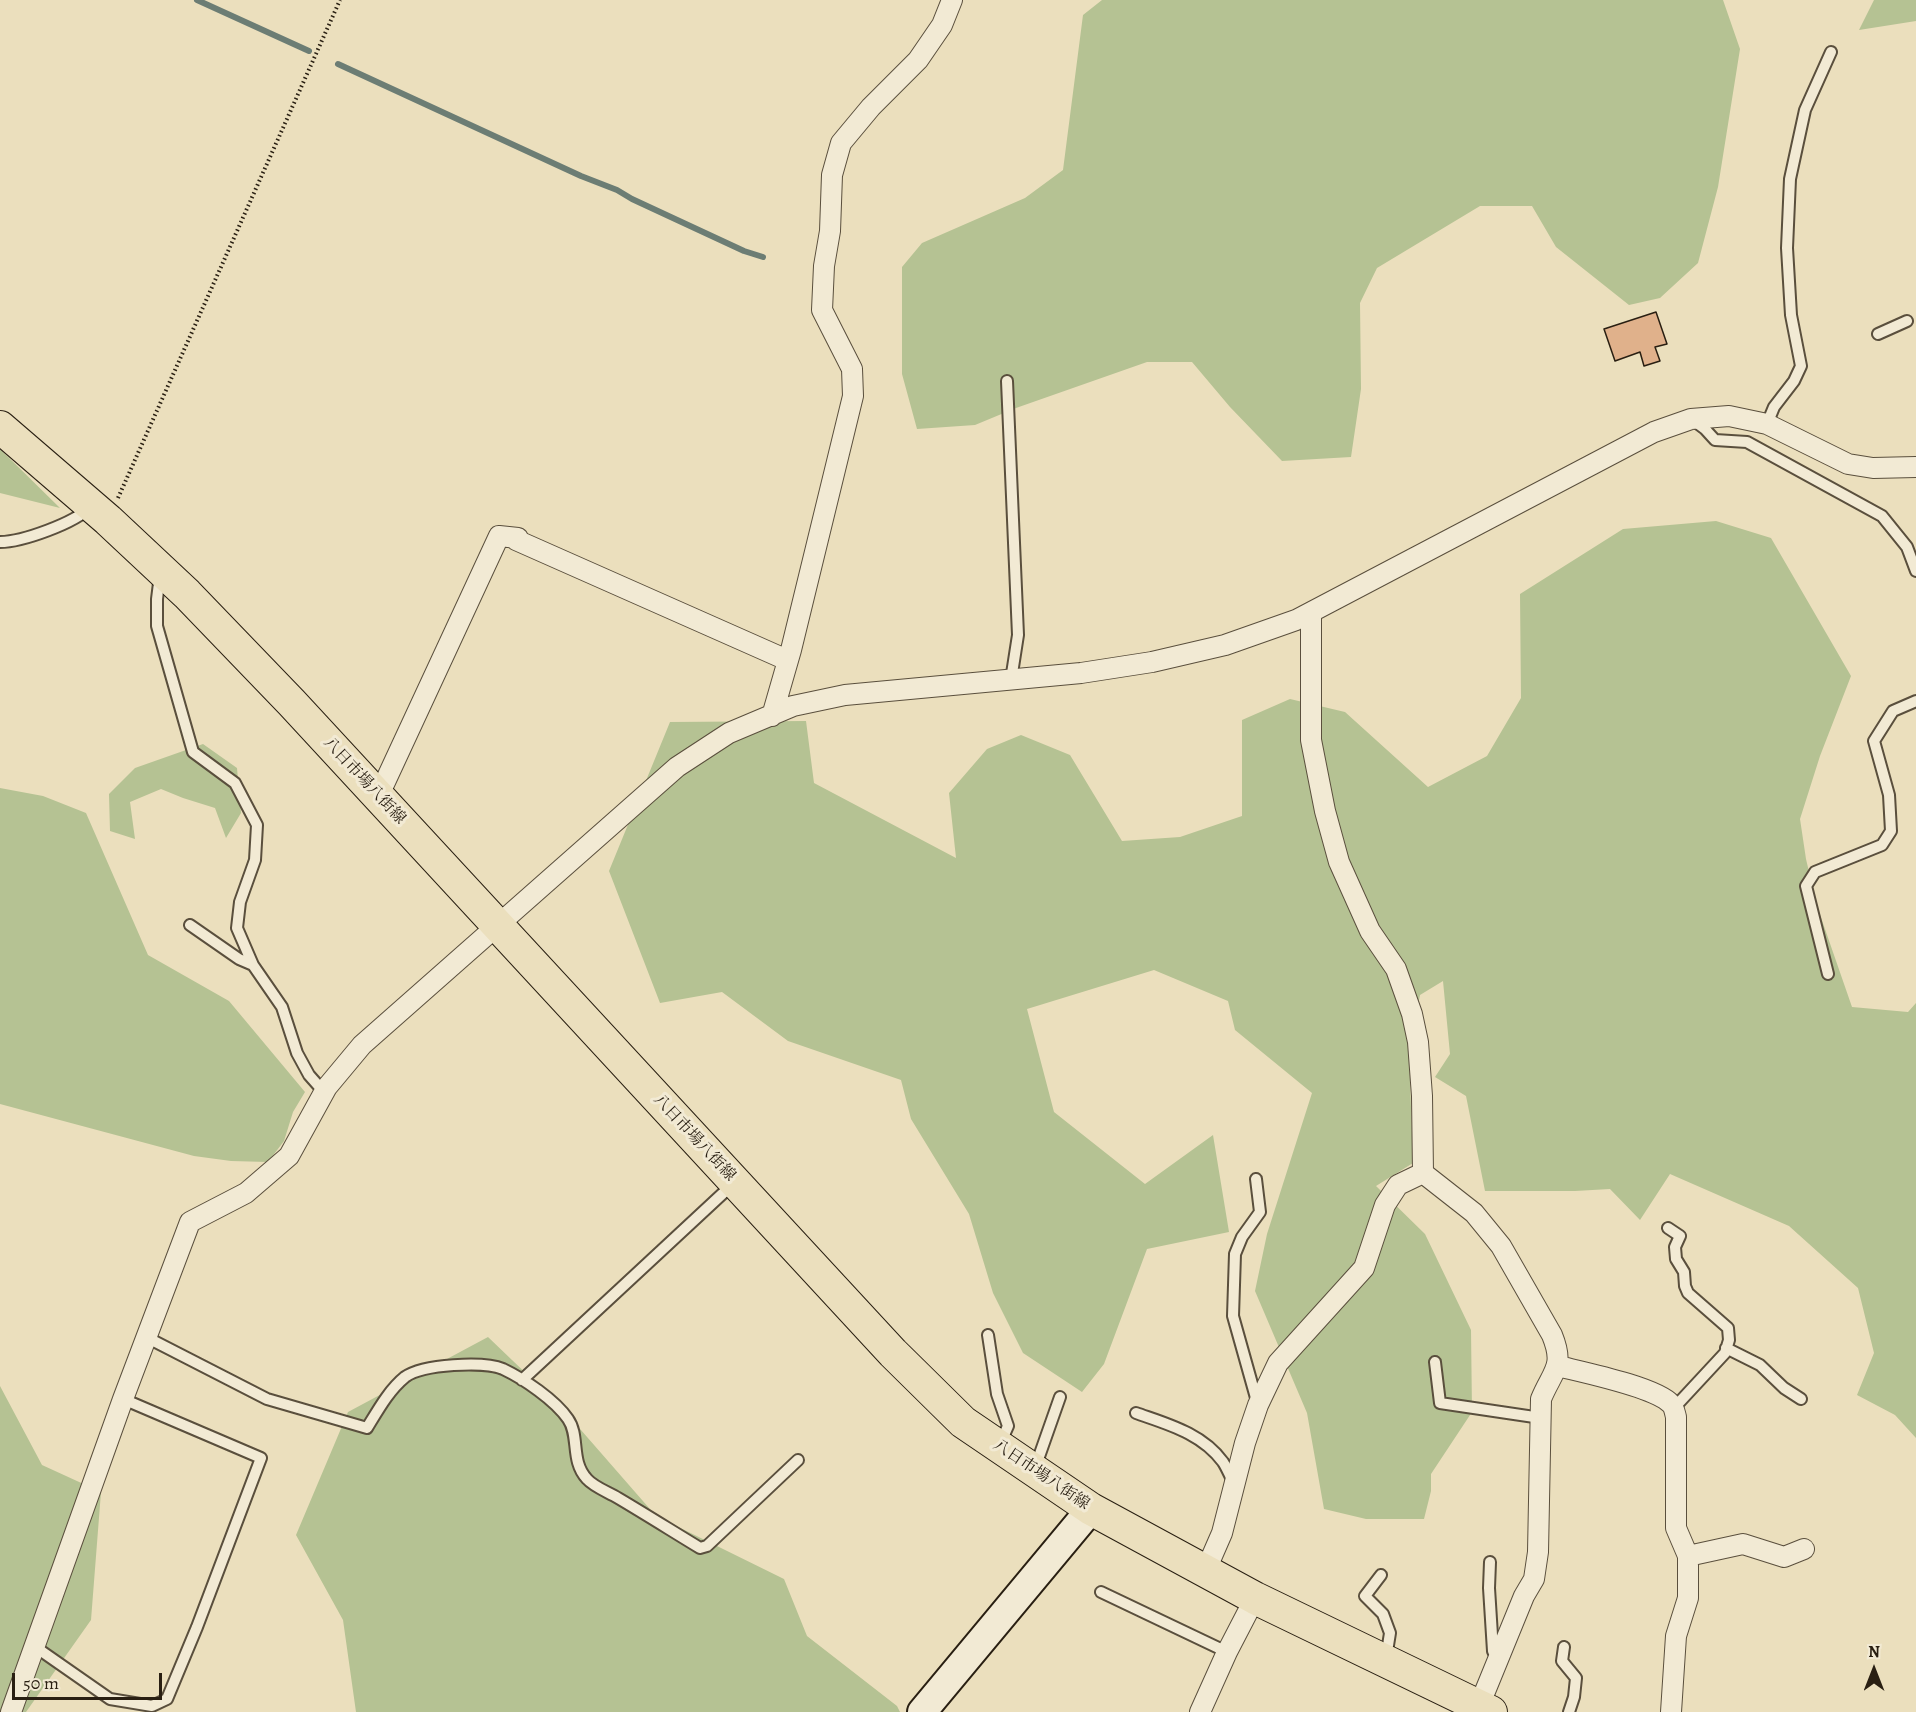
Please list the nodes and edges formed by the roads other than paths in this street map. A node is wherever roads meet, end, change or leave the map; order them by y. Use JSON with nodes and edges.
{"nodes":[{"id":1,"x":952,"y":0,"type":"edge"},
{"id":2,"x":1831,"y":52,"type":"dead end"},
{"id":3,"x":1907,"y":321,"type":"dead end"},
{"id":4,"x":1878,"y":334,"type":"dead end"},
{"id":5,"x":1007,"y":381,"type":"dead end"},
{"id":6,"x":1691,"y":419,"type":"junction"},
{"id":7,"x":1767,"y":424,"type":"junction"},
{"id":8,"x":0,"y":427,"type":"edge"},
{"id":9,"x":1916,"y":467,"type":"edge"},
{"id":10,"x":100,"y":513,"type":"junction"},
{"id":11,"x":0,"y":542,"type":"edge"},
{"id":12,"x":160,"y":568,"type":"junction"},
{"id":13,"x":1916,"y":572,"type":"edge"},
{"id":14,"x":1311,"y":613,"type":"junction"},
{"id":15,"x":787,"y":660,"type":"junction"},
{"id":16,"x":1011,"y":680,"type":"junction"},
{"id":17,"x":1916,"y":701,"type":"edge"},
{"id":18,"x":772,"y":716,"type":"junction"},
{"id":19,"x":378,"y":797,"type":"junction"},
{"id":20,"x":190,"y":925,"type":"dead end"},
{"id":21,"x":498,"y":926,"type":"junction"},
{"id":22,"x":253,"y":965,"type":"junction"},
{"id":23,"x":1828,"y":974,"type":"dead end"},
{"id":24,"x":324,"y":1092,"type":"junction"},
{"id":25,"x":1423,"y":1173,"type":"junction"},
{"id":26,"x":1256,"y":1179,"type":"dead end"},
{"id":27,"x":735,"y":1182,"type":"junction"},
{"id":28,"x":1668,"y":1228,"type":"dead end"},
{"id":29,"x":988,"y":1335,"type":"dead end"},
{"id":30,"x":146,"y":1337,"type":"junction"},
{"id":31,"x":1726,"y":1348,"type":"junction"},
{"id":32,"x":1435,"y":1362,"type":"dead end"},
{"id":33,"x":1558,"y":1366,"type":"junction"},
{"id":34,"x":522,"y":1380,"type":"junction"},
{"id":35,"x":1060,"y":1397,"type":"dead end"},
{"id":36,"x":123,"y":1399,"type":"junction"},
{"id":37,"x":1801,"y":1399,"type":"dead end"},
{"id":38,"x":1258,"y":1405,"type":"junction"},
{"id":39,"x":1673,"y":1409,"type":"junction"},
{"id":40,"x":1136,"y":1413,"type":"dead end"},
{"id":41,"x":1541,"y":1418,"type":"junction"},
{"id":42,"x":999,"y":1447,"type":"junction"},
{"id":43,"x":798,"y":1460,"type":"dead end"},
{"id":44,"x":1034,"y":1472,"type":"junction"},
{"id":45,"x":1234,"y":1484,"type":"junction"},
{"id":46,"x":1090,"y":1509,"type":"junction"},
{"id":47,"x":1804,"y":1549,"type":"dead end"},
{"id":48,"x":1688,"y":1556,"type":"junction"},
{"id":49,"x":1490,"y":1562,"type":"dead end"},
{"id":50,"x":1205,"y":1572,"type":"junction"},
{"id":51,"x":1381,"y":1575,"type":"dead end"},
{"id":52,"x":1101,"y":1592,"type":"dead end"},
{"id":53,"x":1255,"y":1598,"type":"junction"},
{"id":54,"x":34,"y":1646,"type":"junction"},
{"id":55,"x":1564,"y":1647,"type":"dead end"},
{"id":56,"x":1227,"y":1652,"type":"junction"},
{"id":57,"x":1386,"y":1661,"type":"junction"},
{"id":58,"x":1497,"y":1661,"type":"junction"},
{"id":59,"x":1485,"y":1709,"type":"edge"},
{"id":60,"x":11,"y":1712,"type":"edge"},
{"id":61,"x":922,"y":1712,"type":"edge"},
{"id":62,"x":1200,"y":1712,"type":"edge"},
{"id":63,"x":1569,"y":1712,"type":"edge"},
{"id":64,"x":1671,"y":1712,"type":"edge"}],
"edges":[{"from":1,"to":15,"type":"street"},
{"from":2,"to":7,"type":"lane"},
{"from":3,"to":4,"type":"lane"},
{"from":5,"to":16,"type":"lane"},
{"from":6,"to":7,"type":"street"},
{"from":6,"to":13,"type":"lane"},
{"from":6,"to":14,"type":"street"},
{"from":7,"to":9,"type":"street"},
{"from":8,"to":10,"type":"main road","name":"八日市場八街線"},
{"from":10,"to":11,"type":"lane"},
{"from":10,"to":12,"type":"main road","name":"八日市場八街線"},
{"from":12,"to":19,"type":"main road","name":"八日市場八街線"},
{"from":12,"to":22,"type":"lane"},
{"from":14,"to":16,"type":"street"},
{"from":14,"to":25,"type":"street"},
{"from":15,"to":18,"type":"street"},
{"from":15,"to":19,"type":"street"},
{"from":16,"to":18,"type":"street"},
{"from":17,"to":23,"type":"lane"},
{"from":18,"to":21,"type":"street"},
{"from":19,"to":21,"type":"main road","name":"八日市場八街線"},
{"from":20,"to":22,"type":"lane"},
{"from":21,"to":24,"type":"street"},
{"from":21,"to":27,"type":"main road","name":"八日市場八街線"},
{"from":22,"to":24,"type":"lane"},
{"from":24,"to":30,"type":"street"},
{"from":25,"to":33,"type":"street"},
{"from":25,"to":38,"type":"street"},
{"from":26,"to":38,"type":"lane"},
{"from":27,"to":34,"type":"lane"},
{"from":27,"to":42,"type":"main road","name":"八日市場八街線"},
{"from":28,"to":31,"type":"lane"},
{"from":29,"to":42,"type":"lane"},
{"from":30,"to":34,"type":"lane"},
{"from":30,"to":36,"type":"street"},
{"from":31,"to":37,"type":"lane"},
{"from":31,"to":39,"type":"lane"},
{"from":32,"to":41,"type":"lane"},
{"from":33,"to":39,"type":"street"},
{"from":33,"to":41,"type":"street"},
{"from":34,"to":43,"type":"lane"},
{"from":35,"to":44,"type":"lane"},
{"from":36,"to":54,"type":"street"},
{"from":36,"to":54,"type":"lane"},
{"from":38,"to":45,"type":"street"},
{"from":39,"to":48,"type":"street"},
{"from":40,"to":45,"type":"lane"},
{"from":41,"to":58,"type":"street"},
{"from":42,"to":44,"type":"main road","name":"八日市場八街線"},
{"from":44,"to":46,"type":"main road","name":"八日市場八街線"},
{"from":45,"to":50,"type":"street"},
{"from":46,"to":50,"type":"main road","name":"八日市場八街線"},
{"from":46,"to":61,"type":"street"},
{"from":47,"to":48,"type":"street"},
{"from":48,"to":64,"type":"street"},
{"from":49,"to":58,"type":"lane"},
{"from":50,"to":53,"type":"main road","name":"八日市場八街線"},
{"from":51,"to":57,"type":"lane"},
{"from":52,"to":56,"type":"lane"},
{"from":53,"to":56,"type":"street"},
{"from":53,"to":57,"type":"main road","name":"八日市場八街線"},
{"from":54,"to":60,"type":"street"},
{"from":55,"to":63,"type":"lane"},
{"from":56,"to":62,"type":"street"},
{"from":57,"to":59,"type":"main road","name":"八日市場八街線"},
{"from":58,"to":59,"type":"street"}]}
